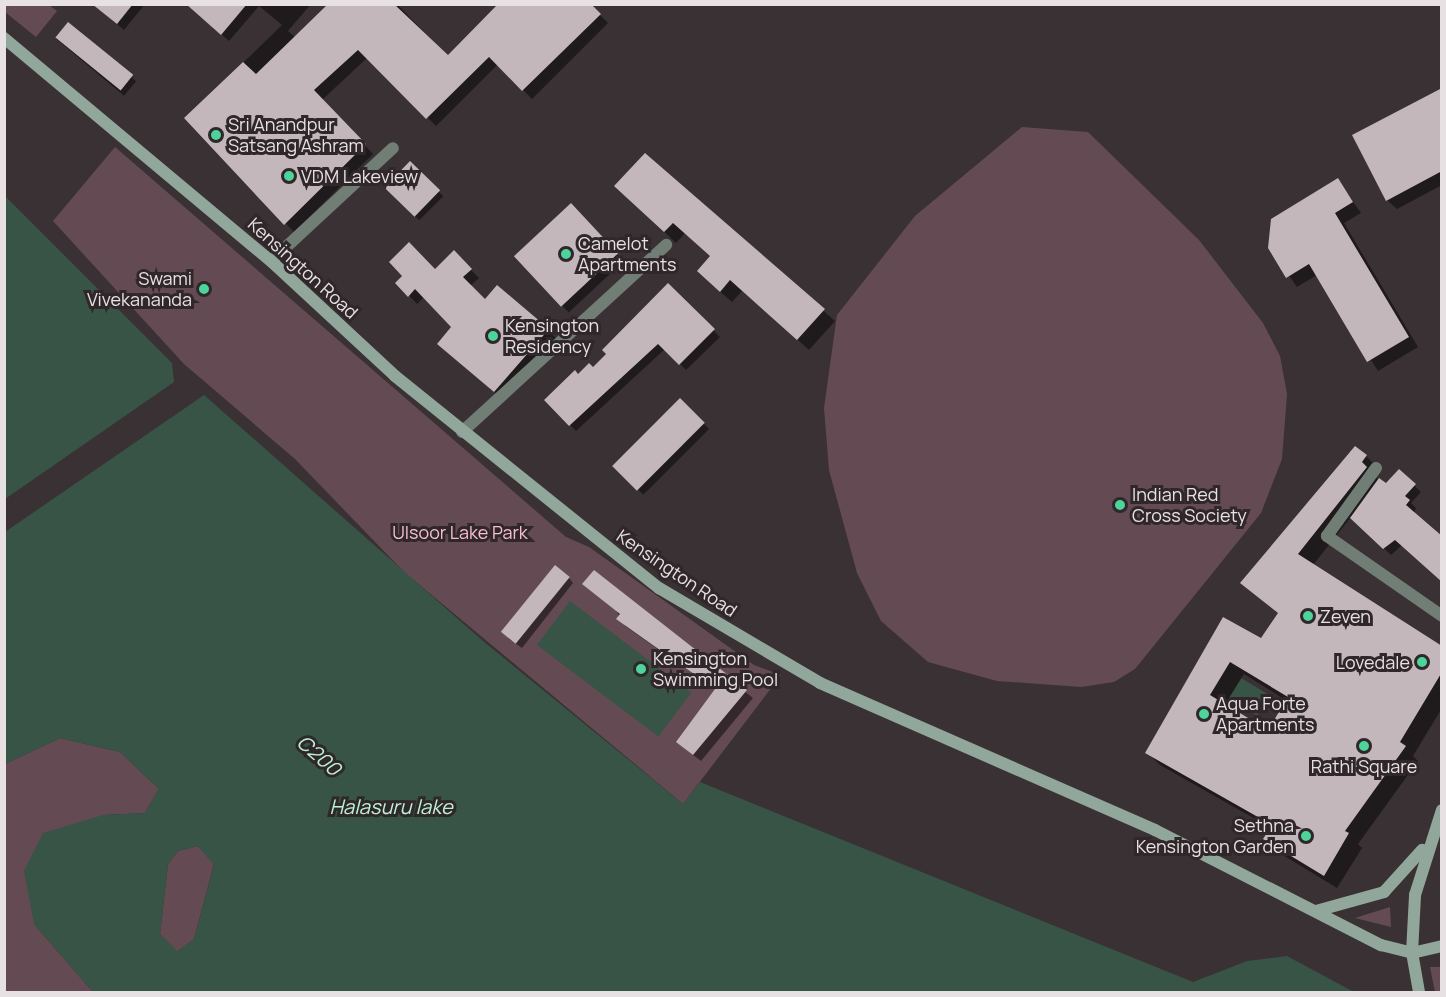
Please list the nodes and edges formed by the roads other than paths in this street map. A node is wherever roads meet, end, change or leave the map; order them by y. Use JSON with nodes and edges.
{"nodes":[{"id":1,"x":4,"y":38,"type":"edge"},
{"id":2,"x":393,"y":148,"type":"dead end"},
{"id":3,"x":666,"y":245,"type":"dead end"},
{"id":4,"x":271,"y":261,"type":"junction"},
{"id":5,"x":462,"y":432,"type":"junction"},
{"id":6,"x":1376,"y":468,"type":"dead end"},
{"id":7,"x":1442,"y":616,"type":"edge"},
{"id":8,"x":1442,"y":810,"type":"edge"},
{"id":9,"x":1428,"y":839,"type":"junction"},
{"id":10,"x":1316,"y":911,"type":"junction"},
{"id":11,"x":1442,"y":946,"type":"edge"},
{"id":12,"x":1412,"y":953,"type":"junction"},
{"id":13,"x":1419,"y":993,"type":"edge"}],
"edges":[{"from":1,"to":4,"type":"main road","name":"Kensington Road"},
{"from":2,"to":4,"type":"street"},
{"from":3,"to":5,"type":"street"},
{"from":4,"to":5,"type":"main road","name":"Kensington Road"},
{"from":5,"to":10,"type":"main road","name":"Kensington Road"},
{"from":6,"to":7,"type":"street"},
{"from":8,"to":9,"type":"main road"},
{"from":9,"to":10,"type":"main road"},
{"from":9,"to":12,"type":"main road"},
{"from":10,"to":12,"type":"main road","name":"Kensington Road"},
{"from":11,"to":12,"type":"main road","name":"Kensington Road"},
{"from":12,"to":13,"type":"main road"}]}
